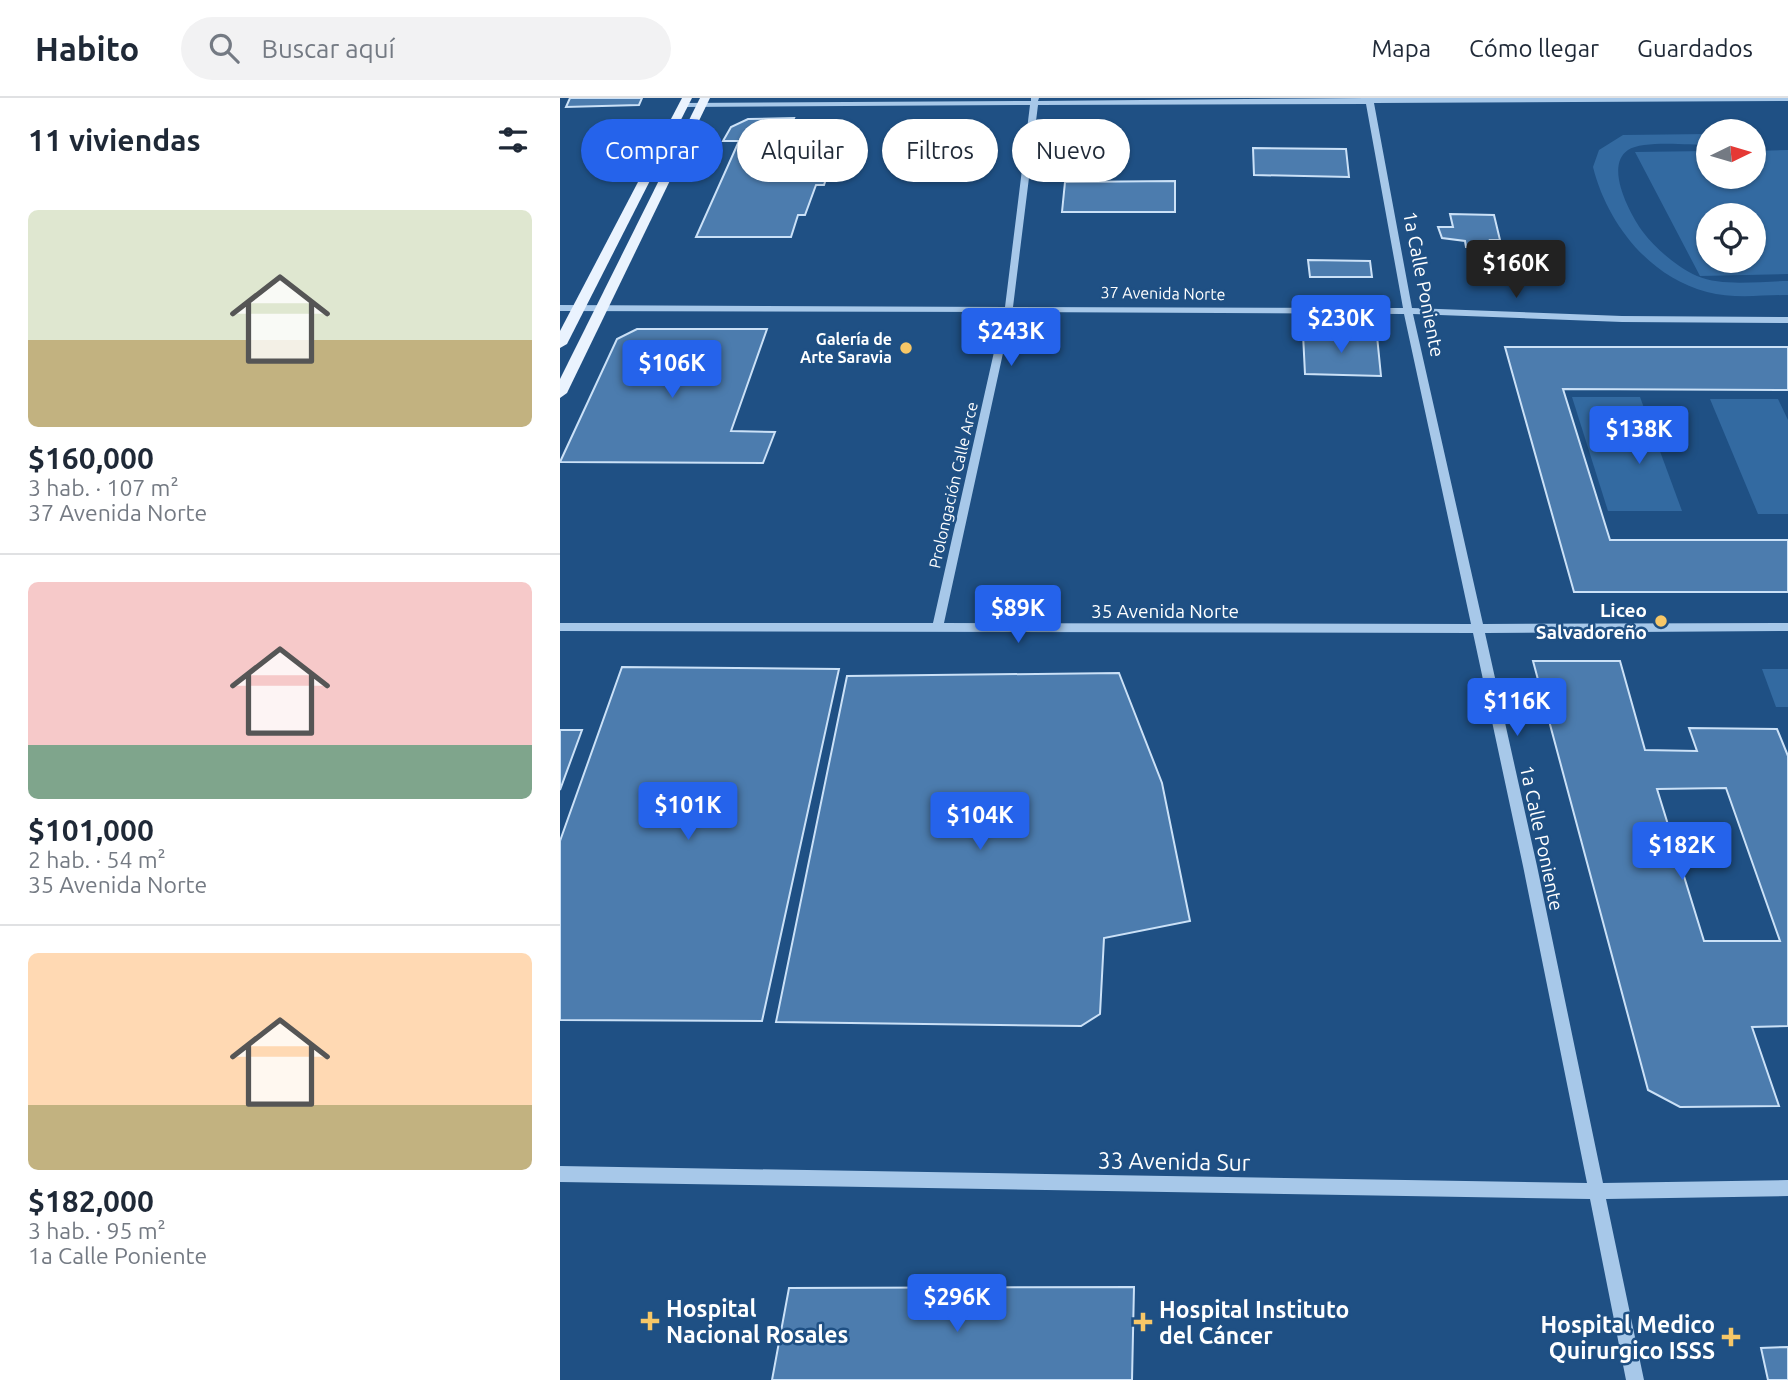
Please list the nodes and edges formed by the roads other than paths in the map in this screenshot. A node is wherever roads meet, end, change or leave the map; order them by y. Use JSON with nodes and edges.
{"nodes":[{"id":1,"x":1788,"y":99,"type":"edge"},
{"id":2,"x":1370,"y":100,"type":"edge"},
{"id":3,"x":1035,"y":101,"type":"edge"},
{"id":4,"x":685,"y":102,"type":"edge"},
{"id":5,"x":704,"y":102,"type":"edge"},
{"id":6,"x":1009,"y":307,"type":"junction"},
{"id":7,"x":560,"y":308,"type":"edge"},
{"id":8,"x":579,"y":308,"type":"junction"},
{"id":9,"x":602,"y":308,"type":"junction"},
{"id":10,"x":1408,"y":311,"type":"junction"},
{"id":11,"x":1788,"y":320,"type":"edge"},
{"id":12,"x":560,"y":344,"type":"edge"},
{"id":13,"x":560,"y":393,"type":"edge"},
{"id":14,"x":560,"y":627,"type":"edge"},
{"id":15,"x":1788,"y":627,"type":"edge"},
{"id":16,"x":937,"y":629,"type":"junction"},
{"id":17,"x":1476,"y":629,"type":"junction"},
{"id":18,"x":560,"y":1174,"type":"edge"},
{"id":19,"x":1788,"y":1188,"type":"edge"},
{"id":20,"x":1596,"y":1191,"type":"junction"},
{"id":21,"x":1635,"y":1380,"type":"edge"}],
"edges":[{"from":1,"to":2,"type":"street"},
{"from":2,"to":3,"type":"street"},
{"from":2,"to":10,"type":"street","name":"1a Calle Poniente"},
{"from":3,"to":5,"type":"street"},
{"from":3,"to":6,"type":"street","name":"Prolongación Calle Arce"},
{"from":4,"to":5,"type":"street"},
{"from":4,"to":8,"type":"main road"},
{"from":5,"to":9,"type":"main road"},
{"from":6,"to":9,"type":"street","name":"37 Avenida Norte"},
{"from":6,"to":10,"type":"street","name":"37 Avenida Norte"},
{"from":6,"to":16,"type":"street","name":"Prolongación Calle Arce"},
{"from":7,"to":8,"type":"street"},
{"from":8,"to":9,"type":"street","name":"37 Avenida Norte"},
{"from":8,"to":12,"type":"main road"},
{"from":9,"to":13,"type":"main road"},
{"from":10,"to":11,"type":"street","name":"37 Avenida Norte"},
{"from":10,"to":17,"type":"street","name":"1a Calle Poniente"},
{"from":14,"to":16,"type":"street","name":"35 Avenida Norte"},
{"from":15,"to":17,"type":"street","name":"35 Avenida Norte"},
{"from":16,"to":17,"type":"street","name":"35 Avenida Norte"},
{"from":17,"to":20,"type":"street","name":"1a Calle Poniente"},
{"from":18,"to":20,"type":"street","name":"33 Avenida Sur"},
{"from":19,"to":20,"type":"street","name":"33 Avenida Sur"},
{"from":20,"to":21,"type":"street","name":"1a Calle Poniente"}]}
